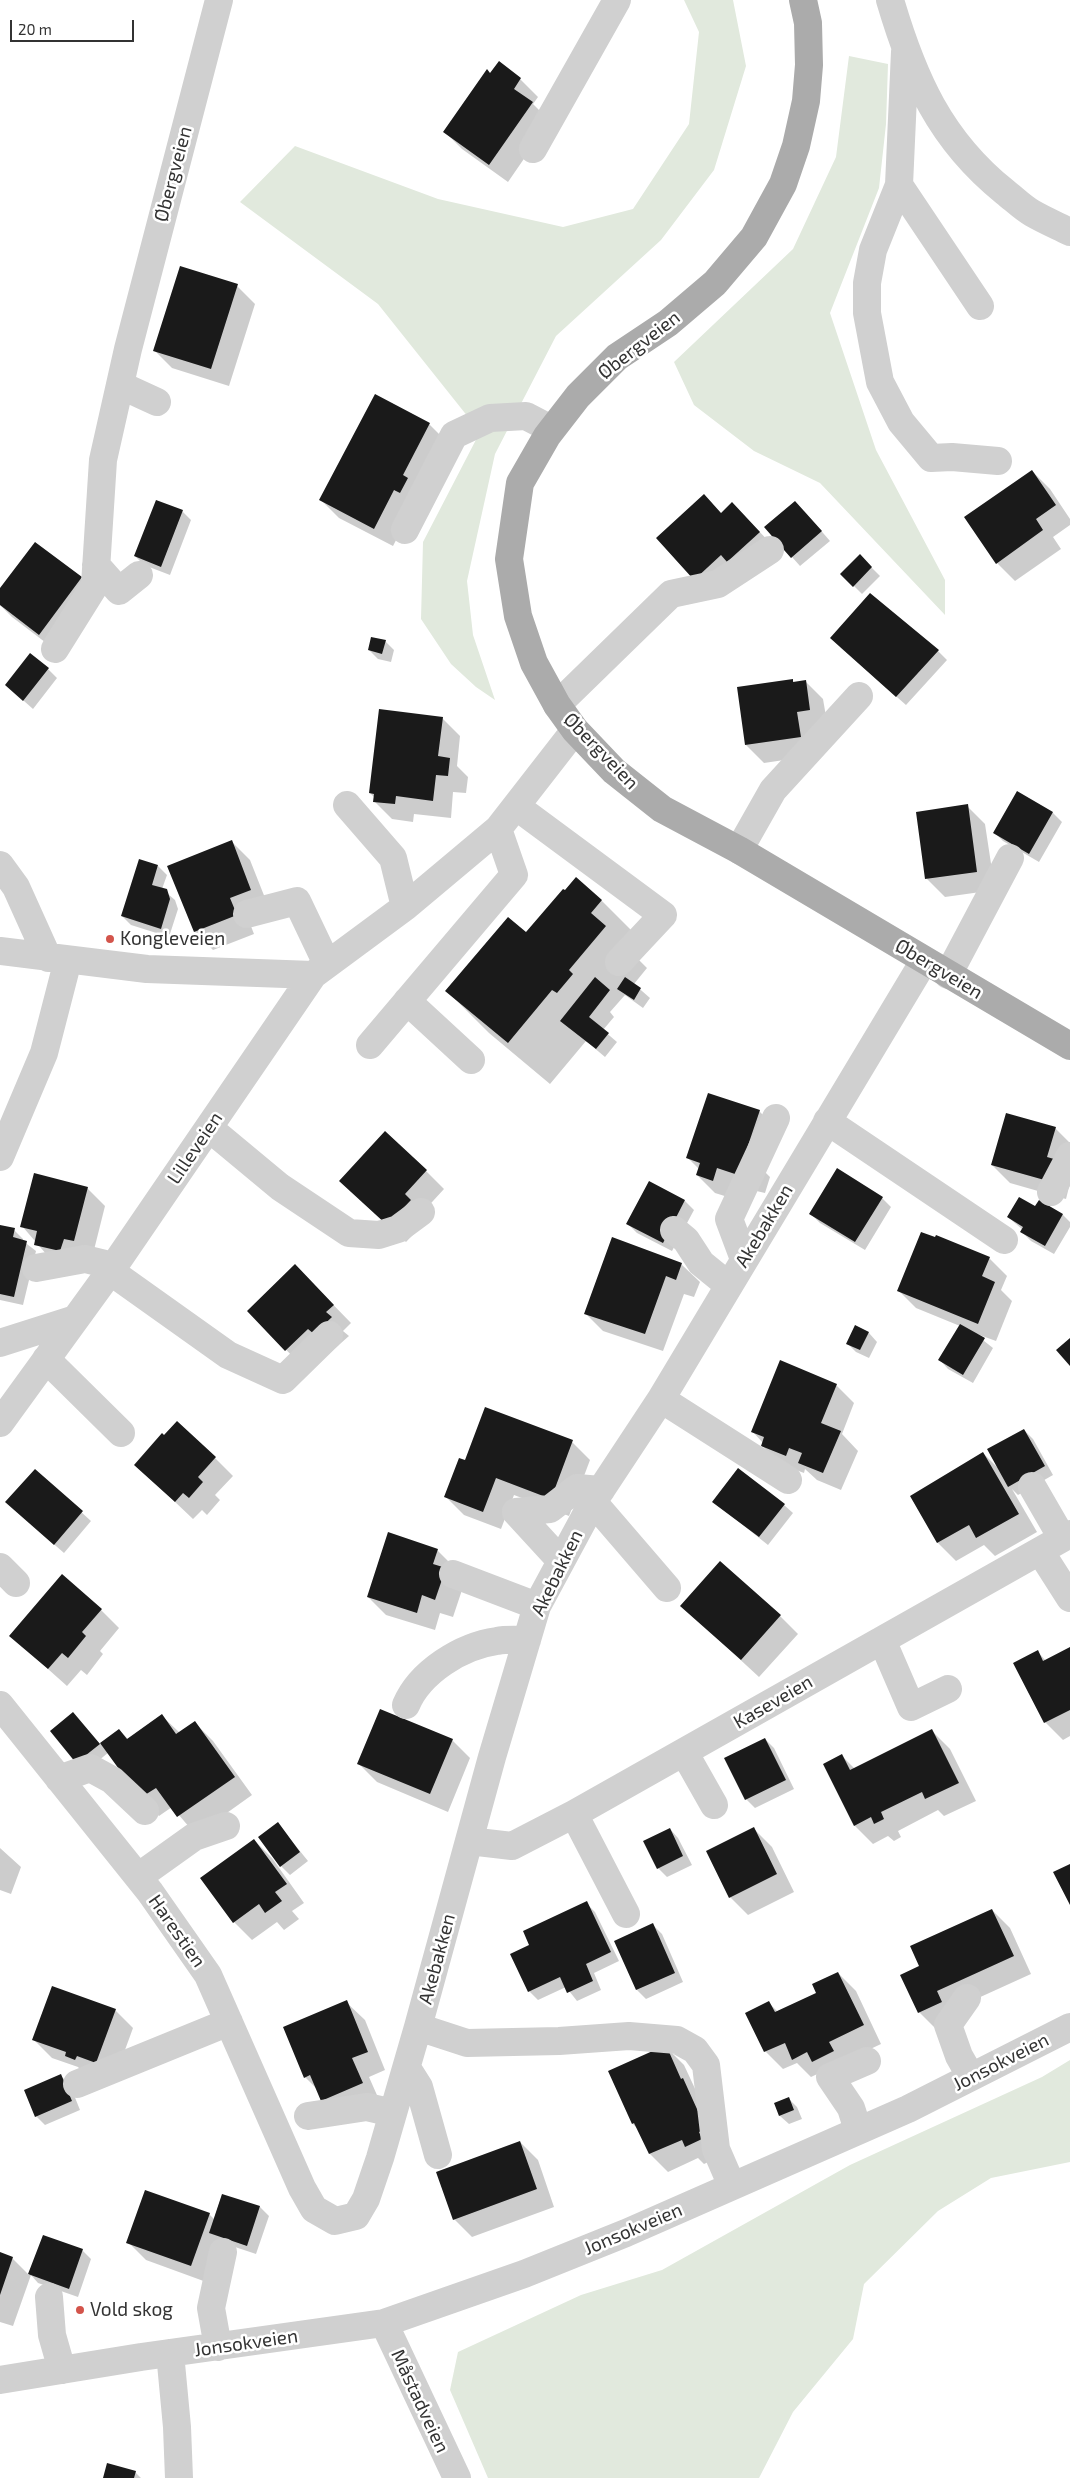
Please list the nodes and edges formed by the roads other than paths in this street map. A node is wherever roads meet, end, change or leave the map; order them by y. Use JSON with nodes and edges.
{"nodes":[{"id":1,"x":218,"y":0,"type":"edge"},
{"id":2,"x":617,"y":0,"type":"edge"},
{"id":3,"x":803,"y":0,"type":"edge"},
{"id":4,"x":890,"y":0,"type":"edge"},
{"id":5,"x":905,"y":52,"type":"junction"},
{"id":6,"x":533,"y":149,"type":"dead end"},
{"id":7,"x":899,"y":185,"type":"junction"},
{"id":8,"x":1070,"y":232,"type":"edge"},
{"id":9,"x":980,"y":306,"type":"dead end"},
{"id":10,"x":120,"y":385,"type":"junction"},
{"id":11,"x":157,"y":402,"type":"dead end"},
{"id":12,"x":551,"y":430,"type":"junction"},
{"id":13,"x":998,"y":461,"type":"dead end"},
{"id":14,"x":405,"y":530,"type":"dead end"},
{"id":15,"x":770,"y":550,"type":"dead end"},
{"id":16,"x":96,"y":565,"type":"junction"},
{"id":17,"x":139,"y":575,"type":"dead end"},
{"id":18,"x":55,"y":649,"type":"dead end"},
{"id":19,"x":859,"y":696,"type":"dead end"},
{"id":20,"x":557,"y":705,"type":"junction"},
{"id":21,"x":575,"y":730,"type":"junction"},
{"id":22,"x":347,"y":805,"type":"dead end"},
{"id":23,"x":517,"y":806,"type":"junction"},
{"id":24,"x":498,"y":829,"type":"junction"},
{"id":25,"x":739,"y":850,"type":"junction"},
{"id":26,"x":1010,"y":858,"type":"dead end"},
{"id":27,"x":0,"y":865,"type":"edge"},
{"id":28,"x":406,"y":907,"type":"junction"},
{"id":29,"x":248,"y":914,"type":"dead end"},
{"id":30,"x":0,"y":951,"type":"edge"},
{"id":31,"x":58,"y":959,"type":"junction"},
{"id":32,"x":924,"y":961,"type":"junction"},
{"id":33,"x":619,"y":962,"type":"dead end"},
{"id":34,"x":320,"y":969,"type":"junction"},
{"id":35,"x":948,"y":975,"type":"junction"},
{"id":36,"x":407,"y":1001,"type":"junction"},
{"id":37,"x":370,"y":1045,"type":"dead end"},
{"id":38,"x":1070,"y":1046,"type":"edge"},
{"id":39,"x":471,"y":1060,"type":"dead end"},
{"id":40,"x":776,"y":1118,"type":"dead end"},
{"id":41,"x":827,"y":1121,"type":"junction"},
{"id":42,"x":209,"y":1128,"type":"junction"},
{"id":43,"x":1070,"y":1156,"type":"edge"},
{"id":44,"x":0,"y":1157,"type":"edge"},
{"id":45,"x":1051,"y":1192,"type":"dead end"},
{"id":46,"x":421,"y":1212,"type":"dead end"},
{"id":47,"x":674,"y":1230,"type":"dead end"},
{"id":48,"x":1004,"y":1240,"type":"dead end"},
{"id":49,"x":744,"y":1259,"type":"junction"},
{"id":50,"x":36,"y":1268,"type":"dead end"},
{"id":51,"x":112,"y":1269,"type":"junction"},
{"id":52,"x":728,"y":1285,"type":"junction"},
{"id":53,"x":75,"y":1319,"type":"junction"},
{"id":54,"x":329,"y":1335,"type":"dead end"},
{"id":55,"x":0,"y":1343,"type":"edge"},
{"id":56,"x":46,"y":1359,"type":"junction"},
{"id":57,"x":661,"y":1399,"type":"junction"},
{"id":58,"x":0,"y":1423,"type":"edge"},
{"id":59,"x":121,"y":1433,"type":"dead end"},
{"id":60,"x":788,"y":1480,"type":"dead end"},
{"id":61,"x":1032,"y":1486,"type":"dead end"},
{"id":62,"x":597,"y":1496,"type":"junction"},
{"id":63,"x":1057,"y":1541,"type":"edge"},
{"id":64,"x":561,"y":1561,"type":"junction"},
{"id":65,"x":453,"y":1574,"type":"dead end"},
{"id":66,"x":666,"y":1588,"type":"dead end"},
{"id":67,"x":1070,"y":1598,"type":"edge"},
{"id":68,"x":538,"y":1606,"type":"junction"},
{"id":69,"x":528,"y":1640,"type":"junction"},
{"id":70,"x":882,"y":1640,"type":"junction"},
{"id":71,"x":948,"y":1688,"type":"dead end"},
{"id":72,"x":0,"y":1705,"type":"edge"},
{"id":73,"x":406,"y":1705,"type":"dead end"},
{"id":74,"x":10,"y":1734,"type":"edge"},
{"id":75,"x":684,"y":1752,"type":"junction"},
{"id":76,"x":59,"y":1779,"type":"junction"},
{"id":77,"x":714,"y":1806,"type":"dead end"},
{"id":78,"x":145,"y":1811,"type":"dead end"},
{"id":79,"x":574,"y":1814,"type":"junction"},
{"id":80,"x":226,"y":1826,"type":"dead end"},
{"id":81,"x":469,"y":1841,"type":"junction"},
{"id":82,"x":138,"y":1876,"type":"junction"},
{"id":83,"x":626,"y":1914,"type":"dead end"},
{"id":84,"x":967,"y":1998,"type":"dead end"},
{"id":85,"x":229,"y":2022,"type":"junction"},
{"id":86,"x":418,"y":2026,"type":"junction"},
{"id":87,"x":1070,"y":2027,"type":"edge"},
{"id":88,"x":867,"y":2061,"type":"dead end"},
{"id":89,"x":407,"y":2068,"type":"junction"},
{"id":90,"x":971,"y":2077,"type":"junction"},
{"id":91,"x":77,"y":2084,"type":"dead end"},
{"id":92,"x":393,"y":2113,"type":"junction"},
{"id":93,"x":308,"y":2116,"type":"dead end"},
{"id":94,"x":858,"y":2130,"type":"junction"},
{"id":95,"x":438,"y":2155,"type":"dead end"},
{"id":96,"x":732,"y":2186,"type":"junction"},
{"id":97,"x":302,"y":2188,"type":"joint"},
{"id":98,"x":223,"y":2252,"type":"dead end"},
{"id":99,"x":49,"y":2297,"type":"dead end"},
{"id":100,"x":384,"y":2323,"type":"junction"},
{"id":101,"x":218,"y":2347,"type":"junction"},
{"id":102,"x":170,"y":2353,"type":"junction"},
{"id":103,"x":62,"y":2370,"type":"junction"},
{"id":104,"x":0,"y":2380,"type":"edge"},
{"id":105,"x":179,"y":2478,"type":"edge"},
{"id":106,"x":457,"y":2478,"type":"edge"}],
"edges":[{"from":1,"to":10,"type":"street","name":"Øbergveien"},
{"from":2,"to":6,"type":"street"},
{"from":3,"to":12,"type":"main road","name":"Øbergveien"},
{"from":4,"to":5,"type":"street"},
{"from":5,"to":7,"type":"street"},
{"from":5,"to":8,"type":"street"},
{"from":7,"to":9,"type":"street"},
{"from":7,"to":13,"type":"street"},
{"from":10,"to":11,"type":"street"},
{"from":10,"to":16,"type":"street","name":"Øbergveien"},
{"from":12,"to":14,"type":"street"},
{"from":12,"to":20,"type":"main road","name":"Øbergveien"},
{"from":15,"to":20,"type":"street"},
{"from":16,"to":17,"type":"street"},
{"from":16,"to":18,"type":"street","name":"Øbergveien"},
{"from":19,"to":25,"type":"street"},
{"from":20,"to":21,"type":"main road","name":"Øbergveien"},
{"from":21,"to":23,"type":"street"},
{"from":21,"to":25,"type":"main road","name":"Øbergveien"},
{"from":22,"to":28,"type":"street"},
{"from":23,"to":24,"type":"street"},
{"from":23,"to":33,"type":"street"},
{"from":24,"to":28,"type":"street"},
{"from":24,"to":36,"type":"street"},
{"from":25,"to":32,"type":"main road","name":"Øbergveien"},
{"from":26,"to":35,"type":"street"},
{"from":27,"to":31,"type":"street"},
{"from":28,"to":34,"type":"street"},
{"from":29,"to":34,"type":"street"},
{"from":30,"to":31,"type":"street"},
{"from":31,"to":34,"type":"street"},
{"from":31,"to":44,"type":"street"},
{"from":32,"to":35,"type":"main road","name":"Øbergveien"},
{"from":32,"to":41,"type":"street","name":"Akebakken"},
{"from":34,"to":42,"type":"street","name":"Lilleveien"},
{"from":35,"to":38,"type":"main road","name":"Øbergveien"},
{"from":36,"to":37,"type":"street"},
{"from":36,"to":39,"type":"street"},
{"from":40,"to":49,"type":"street"},
{"from":41,"to":48,"type":"street"},
{"from":41,"to":49,"type":"street","name":"Akebakken"},
{"from":42,"to":46,"type":"street"},
{"from":42,"to":51,"type":"street","name":"Lilleveien"},
{"from":43,"to":45,"type":"street"},
{"from":47,"to":52,"type":"street"},
{"from":49,"to":52,"type":"street","name":"Akebakken"},
{"from":50,"to":51,"type":"street"},
{"from":51,"to":53,"type":"street","name":"Lilleveien"},
{"from":51,"to":54,"type":"street"},
{"from":52,"to":57,"type":"street","name":"Akebakken"},
{"from":53,"to":55,"type":"street"},
{"from":53,"to":56,"type":"street","name":"Lilleveien"},
{"from":56,"to":58,"type":"street","name":"Lilleveien"},
{"from":56,"to":59,"type":"street"},
{"from":57,"to":60,"type":"street"},
{"from":57,"to":62,"type":"street","name":"Akebakken"},
{"from":61,"to":63,"type":"street"},
{"from":62,"to":64,"type":"street","name":"Akebakken"},
{"from":62,"to":64,"type":"street"},
{"from":62,"to":66,"type":"street"},
{"from":63,"to":67,"type":"street"},
{"from":63,"to":70,"type":"street","name":"Kaseveien"},
{"from":64,"to":68,"type":"street","name":"Akebakken"},
{"from":65,"to":68,"type":"street"},
{"from":68,"to":69,"type":"street","name":"Akebakken"},
{"from":69,"to":73,"type":"street"},
{"from":69,"to":81,"type":"street","name":"Akebakken"},
{"from":70,"to":71,"type":"street"},
{"from":70,"to":75,"type":"street","name":"Kaseveien"},
{"from":72,"to":74,"type":"street","name":"Harestien"},
{"from":74,"to":76,"type":"street","name":"Harestien"},
{"from":75,"to":77,"type":"street"},
{"from":75,"to":79,"type":"street","name":"Kaseveien"},
{"from":76,"to":78,"type":"street"},
{"from":76,"to":82,"type":"street","name":"Harestien"},
{"from":79,"to":81,"type":"street","name":"Kaseveien"},
{"from":79,"to":83,"type":"street"},
{"from":80,"to":82,"type":"street"},
{"from":81,"to":86,"type":"street","name":"Akebakken"},
{"from":82,"to":85,"type":"street","name":"Harestien"},
{"from":84,"to":90,"type":"street"},
{"from":85,"to":91,"type":"street"},
{"from":85,"to":97,"type":"street","name":"Harestien"},
{"from":86,"to":89,"type":"street","name":"Akebakken"},
{"from":86,"to":96,"type":"street"},
{"from":87,"to":90,"type":"street","name":"Jonsokveien"},
{"from":88,"to":94,"type":"street"},
{"from":89,"to":92,"type":"street","name":"Akebakken"},
{"from":89,"to":95,"type":"street"},
{"from":90,"to":94,"type":"street","name":"Jonsokveien"},
{"from":92,"to":93,"type":"street"},
{"from":92,"to":97,"type":"street","name":"Akebakken"},
{"from":94,"to":96,"type":"street","name":"Jonsokveien"},
{"from":96,"to":100,"type":"street","name":"Jonsokveien"},
{"from":98,"to":101,"type":"street"},
{"from":99,"to":103,"type":"street"},
{"from":100,"to":101,"type":"street","name":"Jonsokveien"},
{"from":100,"to":106,"type":"street","name":"Måstadveien"},
{"from":101,"to":102,"type":"street","name":"Jonsokveien"},
{"from":102,"to":103,"type":"street","name":"Jonsokveien"},
{"from":102,"to":105,"type":"street","name":"Jonsokveien"},
{"from":103,"to":104,"type":"street","name":"Jonsokveien"}]}
